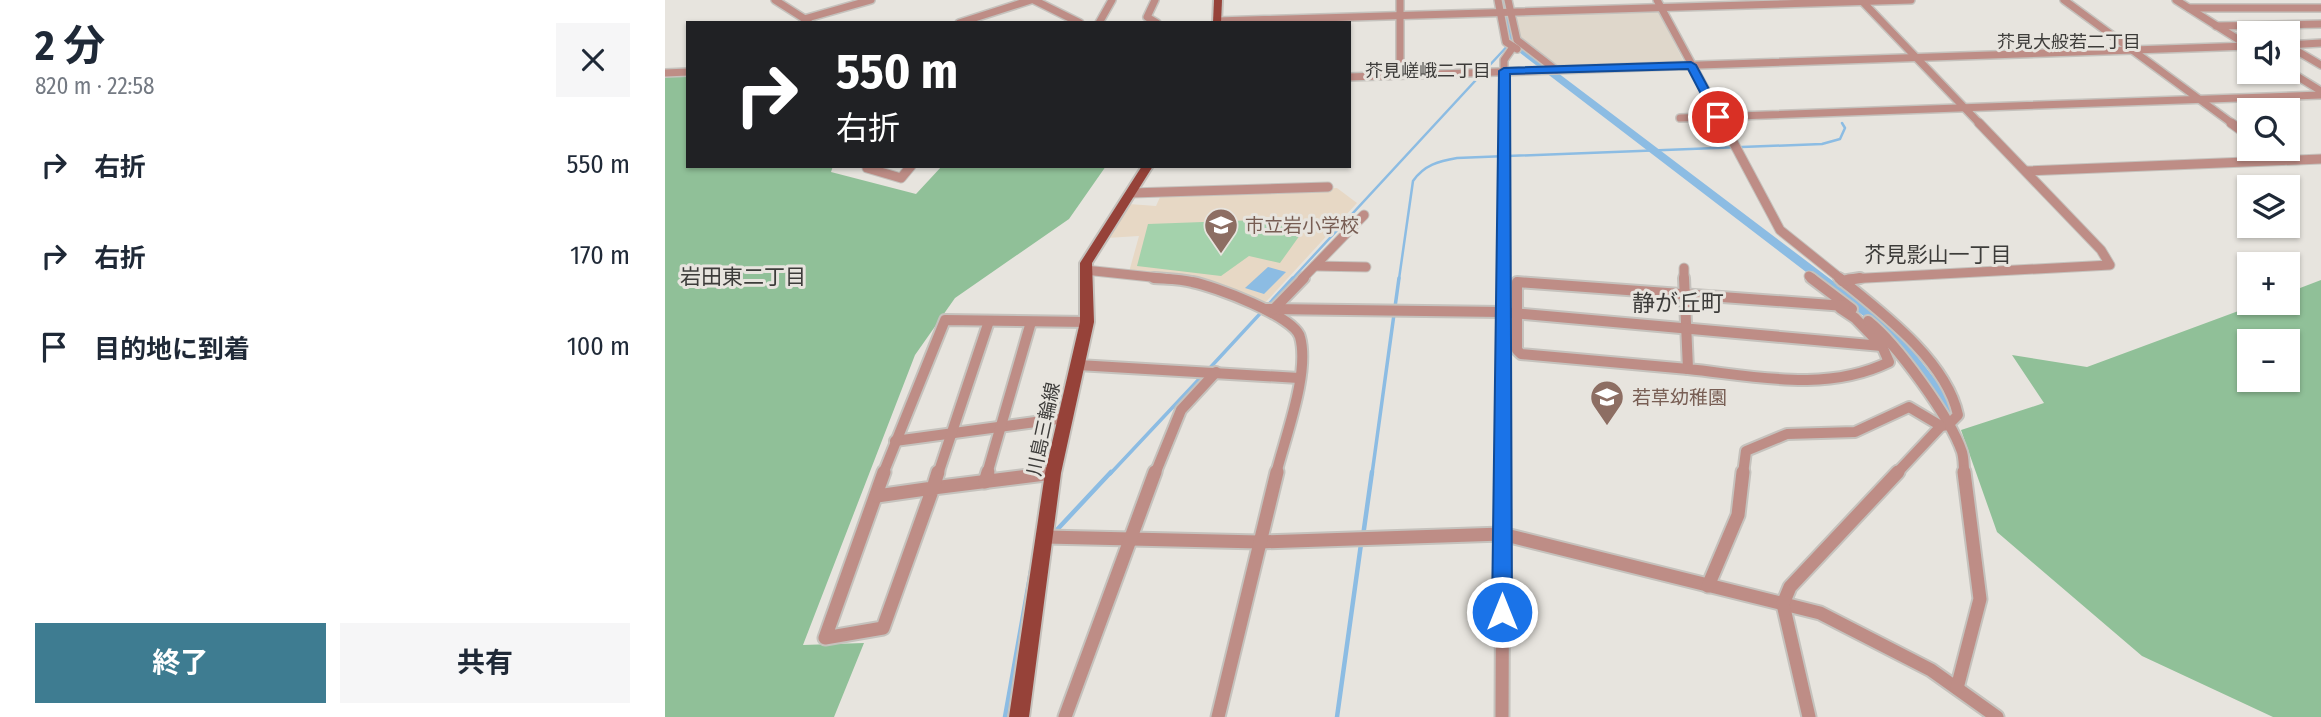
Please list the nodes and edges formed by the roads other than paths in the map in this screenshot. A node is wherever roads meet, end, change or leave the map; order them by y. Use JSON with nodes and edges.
{"nodes":[{"id":1,"x":775,"y":0,"type":"edge"},
{"id":2,"x":870,"y":0,"type":"edge"},
{"id":3,"x":1033,"y":0,"type":"edge"},
{"id":4,"x":1112,"y":0,"type":"edge"},
{"id":5,"x":1156,"y":0,"type":"edge"},
{"id":6,"x":1218,"y":0,"type":"edge"},
{"id":7,"x":1400,"y":0,"type":"edge"},
{"id":8,"x":1498,"y":0,"type":"edge"},
{"id":9,"x":1508,"y":0,"type":"edge"},
{"id":10,"x":1911,"y":0,"type":"edge"},
{"id":11,"x":2064,"y":0,"type":"edge"},
{"id":12,"x":2176,"y":0,"type":"edge"},
{"id":13,"x":2280,"y":0,"type":"edge"},
{"id":14,"x":1862,"y":1,"type":"edge"},
{"id":15,"x":1659,"y":4,"type":"edge"},
{"id":16,"x":2289,"y":6,"type":"junction"},
{"id":17,"x":2189,"y":8,"type":"junction"},
{"id":18,"x":2321,"y":8,"type":"edge"},
{"id":19,"x":1500,"y":13,"type":"junction"},
{"id":20,"x":1511,"y":13,"type":"junction"},
{"id":21,"x":1400,"y":16,"type":"junction"},
{"id":22,"x":807,"y":21,"type":"edge"},
{"id":23,"x":965,"y":21,"type":"edge"},
{"id":24,"x":1076,"y":21,"type":"edge"},
{"id":25,"x":1100,"y":21,"type":"edge"},
{"id":26,"x":1154,"y":21,"type":"edge"},
{"id":27,"x":1217,"y":21,"type":"edge"},
{"id":28,"x":1248,"y":21,"type":"edge"},
{"id":29,"x":2319,"y":25,"type":"edge"},
{"id":30,"x":2216,"y":26,"type":"junction"},
{"id":31,"x":2237,"y":39,"type":"edge"},
{"id":32,"x":2321,"y":43,"type":"edge"},
{"id":33,"x":2300,"y":44,"type":"edge"},
{"id":34,"x":2237,"y":46,"type":"edge"},
{"id":35,"x":1513,"y":47,"type":"junction"},
{"id":36,"x":2132,"y":50,"type":"junction"},
{"id":37,"x":2300,"y":53,"type":"edge"},
{"id":38,"x":1916,"y":57,"type":"junction"},
{"id":39,"x":1691,"y":65,"type":"junction"},
{"id":40,"x":2321,"y":65,"type":"edge"},
{"id":41,"x":1544,"y":70,"type":"junction"},
{"id":42,"x":1556,"y":70,"type":"junction"},
{"id":43,"x":1504,"y":71,"type":"junction"},
{"id":44,"x":686,"y":72,"type":"edge"},
{"id":45,"x":665,"y":74,"type":"edge"},
{"id":46,"x":1399,"y":75,"type":"junction"},
{"id":47,"x":1351,"y":77,"type":"edge"},
{"id":48,"x":2300,"y":79,"type":"edge"},
{"id":49,"x":2321,"y":93,"type":"edge"},
{"id":50,"x":2199,"y":99,"type":"junction"},
{"id":51,"x":1964,"y":108,"type":"junction"},
{"id":52,"x":1718,"y":117,"type":"junction"},
{"id":53,"x":1680,"y":118,"type":"dead end"},
{"id":54,"x":2237,"y":127,"type":"edge"},
{"id":55,"x":2321,"y":159,"type":"edge"},
{"id":56,"x":2300,"y":160,"type":"edge"},
{"id":57,"x":2260,"y":161,"type":"edge"},
{"id":58,"x":867,"y":168,"type":"edge"},
{"id":59,"x":909,"y":168,"type":"edge"},
{"id":60,"x":1147,"y":168,"type":"edge"},
{"id":61,"x":2025,"y":171,"type":"junction"},
{"id":62,"x":1328,"y":187,"type":"dead end"},
{"id":63,"x":1131,"y":193,"type":"junction"},
{"id":64,"x":1364,"y":215,"type":"dead end"},
{"id":65,"x":1315,"y":266,"type":"junction"},
{"id":66,"x":1366,"y":267,"type":"dead end"},
{"id":67,"x":1685,"y":268,"type":"dead end"},
{"id":68,"x":1085,"y":270,"type":"junction"},
{"id":69,"x":1809,"y":276,"type":"dead end"},
{"id":70,"x":1842,"y":281,"type":"junction"},
{"id":71,"x":1686,"y":296,"type":"junction"},
{"id":72,"x":1844,"y":307,"type":"junction"},
{"id":73,"x":1269,"y":309,"type":"junction"},
{"id":74,"x":1502,"y":312,"type":"junction"},
{"id":75,"x":1517,"y":314,"type":"junction"},
{"id":76,"x":989,"y":321,"type":"junction"},
{"id":77,"x":1031,"y":322,"type":"junction"},
{"id":78,"x":1087,"y":322,"type":"junction"},
{"id":79,"x":1687,"y":329,"type":"junction"},
{"id":80,"x":1882,"y":346,"type":"junction"},
{"id":81,"x":1078,"y":365,"type":"junction"},
{"id":82,"x":1688,"y":369,"type":"junction"},
{"id":83,"x":1216,"y":372,"type":"junction"},
{"id":84,"x":1299,"y":378,"type":"junction"},
{"id":85,"x":1065,"y":418,"type":"junction"},
{"id":86,"x":1944,"y":425,"type":"junction"},
{"id":87,"x":1002,"y":426,"type":"junction"},
{"id":88,"x":950,"y":434,"type":"junction"},
{"id":89,"x":895,"y":441,"type":"junction"},
{"id":90,"x":1053,"y":473,"type":"junction"},
{"id":91,"x":985,"y":482,"type":"junction"},
{"id":92,"x":933,"y":488,"type":"junction"},
{"id":93,"x":877,"y":496,"type":"junction"},
{"id":94,"x":1502,"y":534,"type":"junction"},
{"id":95,"x":1046,"y":537,"type":"junction"},
{"id":96,"x":1130,"y":541,"type":"junction"},
{"id":97,"x":1259,"y":542,"type":"junction"},
{"id":98,"x":1708,"y":586,"type":"junction"},
{"id":99,"x":1783,"y":604,"type":"junction"},
{"id":100,"x":1957,"y":688,"type":"junction"},
{"id":101,"x":1019,"y":717,"type":"edge"},
{"id":102,"x":1065,"y":717,"type":"edge"},
{"id":103,"x":1218,"y":717,"type":"edge"},
{"id":104,"x":1502,"y":717,"type":"edge"},
{"id":105,"x":1809,"y":717,"type":"edge"},
{"id":106,"x":1997,"y":717,"type":"edge"}],
"edges":[{"from":1,"to":22,"type":"street"},
{"from":2,"to":22,"type":"street"},
{"from":3,"to":23,"type":"street"},
{"from":3,"to":24,"type":"street"},
{"from":4,"to":25,"type":"street"},
{"from":5,"to":26,"type":"street"},
{"from":6,"to":27,"type":"main road"},
{"from":7,"to":21,"type":"street"},
{"from":8,"to":19,"type":"street"},
{"from":9,"to":20,"type":"street"},
{"from":10,"to":14,"type":"street"},
{"from":11,"to":36,"type":"street"},
{"from":12,"to":17,"type":"street"},
{"from":13,"to":16,"type":"street"},
{"from":14,"to":15,"type":"street"},
{"from":14,"to":38,"type":"street"},
{"from":15,"to":20,"type":"street"},
{"from":15,"to":39,"type":"street"},
{"from":16,"to":17,"type":"street"},
{"from":16,"to":18,"type":"street"},
{"from":16,"to":29,"type":"street"},
{"from":17,"to":30,"type":"street"},
{"from":19,"to":20,"type":"street"},
{"from":19,"to":21,"type":"street"},
{"from":19,"to":35,"type":"street"},
{"from":20,"to":42,"type":"street"},
{"from":21,"to":28,"type":"street"},
{"from":21,"to":46,"type":"street"},
{"from":29,"to":30,"type":"street"},
{"from":30,"to":31,"type":"street"},
{"from":32,"to":33,"type":"street"},
{"from":34,"to":36,"type":"street"},
{"from":35,"to":41,"type":"street"},
{"from":35,"to":43,"type":"street"},
{"from":36,"to":38,"type":"street"},
{"from":36,"to":50,"type":"street"},
{"from":37,"to":40,"type":"street"},
{"from":38,"to":39,"type":"street"},
{"from":38,"to":51,"type":"street"},
{"from":39,"to":42,"type":"street"},
{"from":39,"to":52,"type":"street"},
{"from":41,"to":42,"type":"street"},
{"from":41,"to":43,"type":"street"},
{"from":43,"to":46,"type":"street"},
{"from":43,"to":74,"type":"street"},
{"from":44,"to":45,"type":"street"},
{"from":46,"to":47,"type":"street"},
{"from":48,"to":49,"type":"street"},
{"from":49,"to":50,"type":"street"},
{"from":50,"to":51,"type":"street"},
{"from":50,"to":54,"type":"street"},
{"from":51,"to":52,"type":"street"},
{"from":51,"to":61,"type":"street"},
{"from":52,"to":53,"type":"street"},
{"from":52,"to":70,"type":"street"},
{"from":55,"to":56,"type":"street"},
{"from":57,"to":61,"type":"street"},
{"from":58,"to":59,"type":"street"},
{"from":60,"to":63,"type":"main road","name":"川島三輪線"},
{"from":61,"to":70,"type":"street"},
{"from":62,"to":63,"type":"street"},
{"from":63,"to":68,"type":"main road","name":"川島三輪線"},
{"from":64,"to":65,"type":"street"},
{"from":65,"to":66,"type":"street"},
{"from":65,"to":73,"type":"street"},
{"from":67,"to":71,"type":"street"},
{"from":68,"to":73,"type":"street"},
{"from":68,"to":78,"type":"main road","name":"川島三輪線"},
{"from":69,"to":72,"type":"street"},
{"from":70,"to":86,"type":"street"},
{"from":71,"to":72,"type":"street"},
{"from":71,"to":75,"type":"street"},
{"from":71,"to":79,"type":"street"},
{"from":72,"to":80,"type":"street"},
{"from":72,"to":86,"type":"street"},
{"from":73,"to":74,"type":"street"},
{"from":73,"to":84,"type":"street"},
{"from":74,"to":75,"type":"street"},
{"from":74,"to":94,"type":"street"},
{"from":75,"to":79,"type":"street"},
{"from":75,"to":82,"type":"street"},
{"from":76,"to":77,"type":"street"},
{"from":76,"to":88,"type":"street"},
{"from":76,"to":89,"type":"street"},
{"from":77,"to":78,"type":"street"},
{"from":77,"to":87,"type":"street"},
{"from":78,"to":81,"type":"main road","name":"川島三輪線"},
{"from":79,"to":80,"type":"street"},
{"from":79,"to":82,"type":"street"},
{"from":80,"to":82,"type":"street"},
{"from":81,"to":83,"type":"street"},
{"from":81,"to":85,"type":"main road","name":"川島三輪線"},
{"from":83,"to":84,"type":"street"},
{"from":83,"to":96,"type":"street"},
{"from":84,"to":97,"type":"street"},
{"from":85,"to":87,"type":"street"},
{"from":85,"to":90,"type":"main road","name":"川島三輪線"},
{"from":86,"to":98,"type":"street"},
{"from":86,"to":99,"type":"street"},
{"from":86,"to":100,"type":"street"},
{"from":87,"to":88,"type":"street"},
{"from":87,"to":91,"type":"street"},
{"from":88,"to":89,"type":"street"},
{"from":88,"to":92,"type":"street"},
{"from":89,"to":93,"type":"street"},
{"from":90,"to":91,"type":"street"},
{"from":90,"to":95,"type":"main road","name":"川島三輪線"},
{"from":91,"to":92,"type":"street"},
{"from":92,"to":93,"type":"street"},
{"from":92,"to":93,"type":"street"},
{"from":94,"to":97,"type":"street"},
{"from":94,"to":98,"type":"street"},
{"from":94,"to":104,"type":"street"},
{"from":95,"to":96,"type":"street"},
{"from":95,"to":101,"type":"main road","name":"川島三輪線"},
{"from":96,"to":97,"type":"street"},
{"from":96,"to":102,"type":"street"},
{"from":97,"to":103,"type":"street"},
{"from":98,"to":99,"type":"street"},
{"from":99,"to":100,"type":"street"},
{"from":99,"to":105,"type":"street"},
{"from":100,"to":106,"type":"street"}]}
